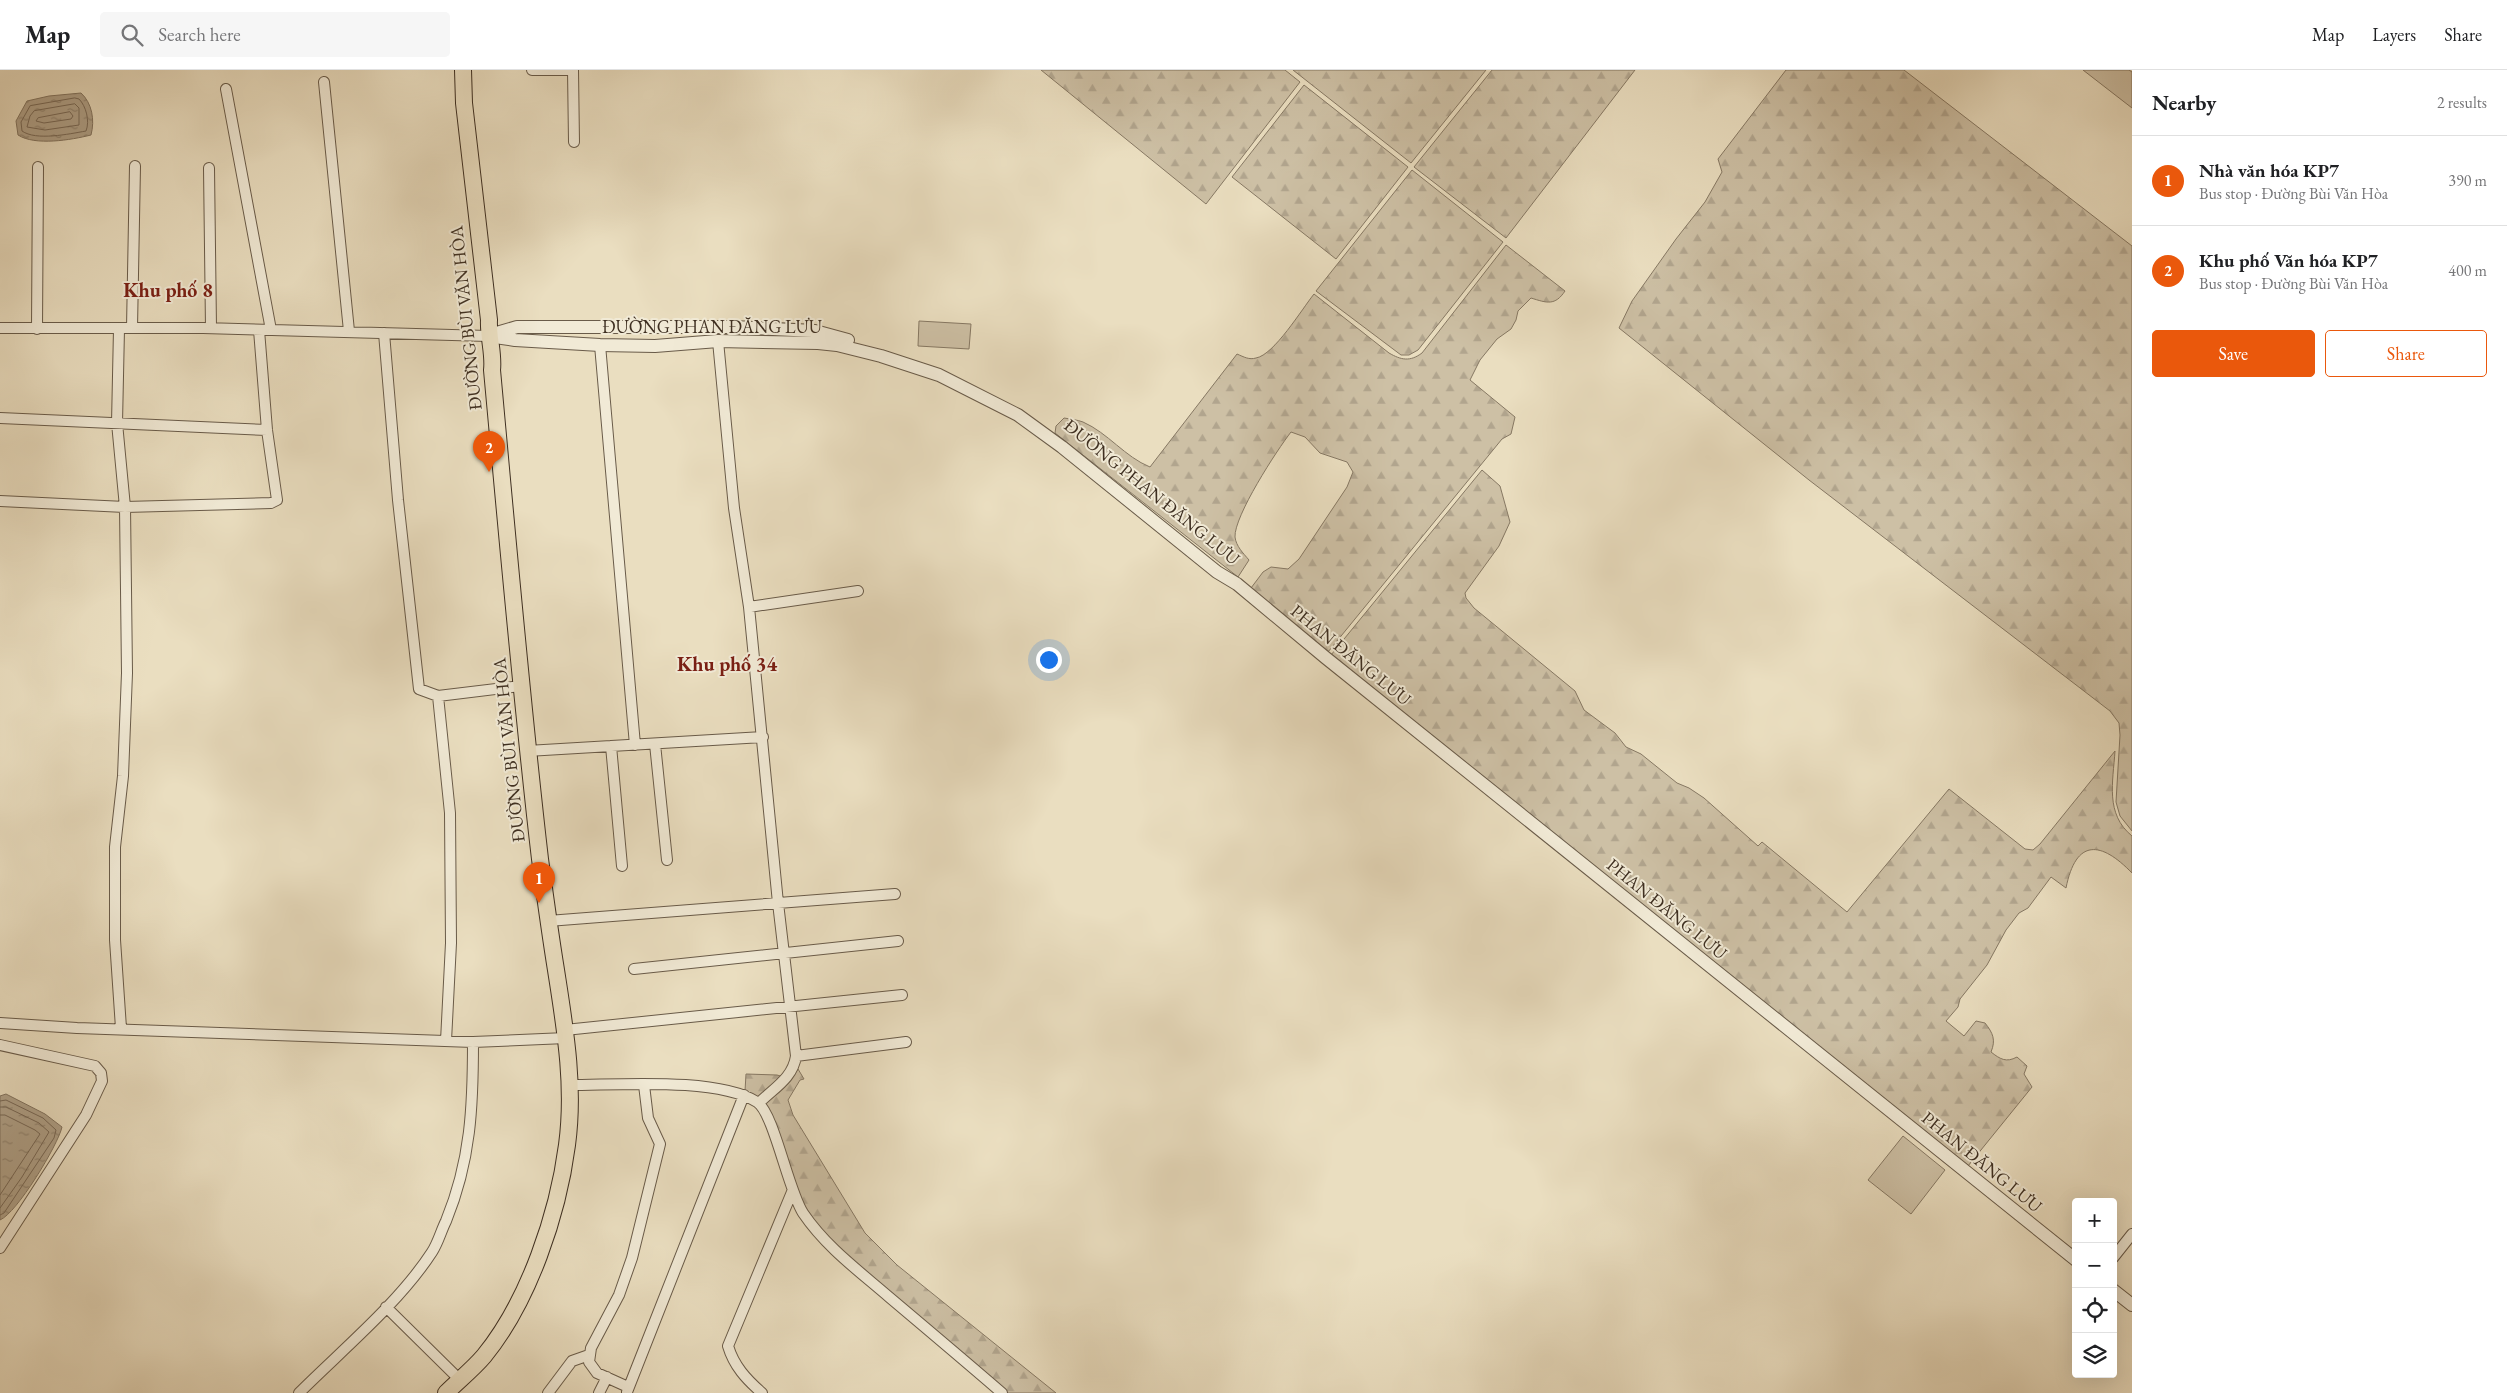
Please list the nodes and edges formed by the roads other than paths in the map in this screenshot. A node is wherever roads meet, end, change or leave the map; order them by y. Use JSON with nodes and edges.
{"nodes":[{"id":1,"x":463,"y":70,"type":"edge"},
{"id":2,"x":532,"y":70,"type":"edge"},
{"id":3,"x":573,"y":70,"type":"edge"},
{"id":4,"x":324,"y":82,"type":"dead end"},
{"id":5,"x":226,"y":89,"type":"dead end"},
{"id":6,"x":574,"y":142,"type":"dead end"},
{"id":7,"x":135,"y":166,"type":"dead end"},
{"id":8,"x":38,"y":167,"type":"dead end"},
{"id":9,"x":209,"y":168,"type":"dead end"},
{"id":10,"x":0,"y":328,"type":"edge"},
{"id":11,"x":132,"y":328,"type":"junction"},
{"id":12,"x":211,"y":328,"type":"junction"},
{"id":13,"x":37,"y":329,"type":"junction"},
{"id":14,"x":119,"y":329,"type":"junction"},
{"id":15,"x":259,"y":330,"type":"junction"},
{"id":16,"x":271,"y":330,"type":"junction"},
{"id":17,"x":348,"y":331,"type":"junction"},
{"id":18,"x":384,"y":333,"type":"junction"},
{"id":19,"x":488,"y":336,"type":"junction"},
{"id":20,"x":718,"y":341,"type":"junction"},
{"id":21,"x":600,"y":345,"type":"junction"},
{"id":22,"x":859,"y":347,"type":"junction"},
{"id":23,"x":0,"y":418,"type":"edge"},
{"id":24,"x":117,"y":423,"type":"junction"},
{"id":25,"x":267,"y":430,"type":"junction"},
{"id":26,"x":0,"y":501,"type":"edge"},
{"id":27,"x":125,"y":507,"type":"junction"},
{"id":28,"x":1237,"y":584,"type":"joint"},
{"id":29,"x":858,"y":590,"type":"dead end"},
{"id":30,"x":749,"y":607,"type":"junction"},
{"id":31,"x":521,"y":686,"type":"junction"},
{"id":32,"x":438,"y":696,"type":"junction"},
{"id":33,"x":763,"y":737,"type":"junction"},
{"id":34,"x":655,"y":744,"type":"junction"},
{"id":35,"x":635,"y":745,"type":"junction"},
{"id":36,"x":611,"y":746,"type":"junction"},
{"id":37,"x":528,"y":751,"type":"junction"},
{"id":38,"x":667,"y":860,"type":"dead end"},
{"id":39,"x":622,"y":866,"type":"dead end"},
{"id":40,"x":895,"y":894,"type":"dead end"},
{"id":41,"x":778,"y":903,"type":"junction"},
{"id":42,"x":548,"y":921,"type":"junction"},
{"id":43,"x":898,"y":941,"type":"dead end"},
{"id":44,"x":783,"y":954,"type":"junction"},
{"id":45,"x":634,"y":969,"type":"dead end"},
{"id":46,"x":902,"y":995,"type":"dead end"},
{"id":47,"x":789,"y":1008,"type":"junction"},
{"id":48,"x":0,"y":1023,"type":"edge"},
{"id":49,"x":121,"y":1028,"type":"junction"},
{"id":50,"x":565,"y":1034,"type":"junction"},
{"id":51,"x":446,"y":1041,"type":"junction"},
{"id":52,"x":473,"y":1042,"type":"junction"},
{"id":53,"x":906,"y":1042,"type":"dead end"},
{"id":54,"x":0,"y":1045,"type":"edge"},
{"id":55,"x":796,"y":1056,"type":"junction"},
{"id":56,"x":570,"y":1085,"type":"junction"},
{"id":57,"x":644,"y":1085,"type":"junction"},
{"id":58,"x":744,"y":1095,"type":"junction"},
{"id":59,"x":759,"y":1104,"type":"junction"},
{"id":60,"x":792,"y":1192,"type":"junction"},
{"id":61,"x":2132,"y":1234,"type":"edge"},
{"id":62,"x":0,"y":1248,"type":"edge"},
{"id":63,"x":2117,"y":1253,"type":"edge"},
{"id":64,"x":2072,"y":1257,"type":"edge"},
{"id":65,"x":2117,"y":1293,"type":"edge"},
{"id":66,"x":2132,"y":1305,"type":"edge"},
{"id":67,"x":386,"y":1307,"type":"junction"},
{"id":68,"x":589,"y":1355,"type":"junction"},
{"id":69,"x":607,"y":1377,"type":"junction"},
{"id":70,"x":460,"y":1380,"type":"junction"},
{"id":71,"x":627,"y":1390,"type":"edge"},
{"id":72,"x":299,"y":1393,"type":"edge"},
{"id":73,"x":446,"y":1393,"type":"edge"},
{"id":74,"x":548,"y":1393,"type":"edge"},
{"id":75,"x":599,"y":1393,"type":"edge"},
{"id":76,"x":762,"y":1393,"type":"edge"},
{"id":77,"x":1002,"y":1393,"type":"edge"}],
"edges":[{"from":1,"to":19,"type":"main road","name":"ĐƯỜNG BÙI VĂN HÒA"},
{"from":2,"to":3,"type":"street"},
{"from":3,"to":6,"type":"street"},
{"from":4,"to":17,"type":"street"},
{"from":5,"to":16,"type":"street"},
{"from":7,"to":11,"type":"street"},
{"from":8,"to":13,"type":"street"},
{"from":9,"to":12,"type":"street"},
{"from":10,"to":13,"type":"street"},
{"from":11,"to":12,"type":"street"},
{"from":11,"to":14,"type":"street"},
{"from":12,"to":15,"type":"street"},
{"from":13,"to":14,"type":"street"},
{"from":14,"to":24,"type":"street"},
{"from":15,"to":16,"type":"street"},
{"from":15,"to":25,"type":"street"},
{"from":16,"to":17,"type":"street"},
{"from":17,"to":18,"type":"street"},
{"from":18,"to":19,"type":"street"},
{"from":18,"to":32,"type":"street"},
{"from":19,"to":21,"type":"street","name":"ĐƯỜNG PHAN ĐĂNG LƯU"},
{"from":19,"to":22,"type":"street","name":"ĐƯỜNG PHAN ĐĂNG LƯU"},
{"from":19,"to":31,"type":"main road","name":"ĐƯỜNG BÙI VĂN HÒA"},
{"from":20,"to":21,"type":"street","name":"ĐƯỜNG PHAN ĐĂNG LƯU"},
{"from":20,"to":22,"type":"street","name":"ĐƯỜNG PHAN ĐĂNG LƯU"},
{"from":20,"to":30,"type":"street"},
{"from":21,"to":35,"type":"street"},
{"from":22,"to":28,"type":"street","name":"ĐƯỜNG PHAN ĐĂNG LƯU"},
{"from":23,"to":24,"type":"street"},
{"from":24,"to":25,"type":"street"},
{"from":24,"to":27,"type":"street"},
{"from":25,"to":27,"type":"street"},
{"from":26,"to":27,"type":"street"},
{"from":27,"to":49,"type":"street"},
{"from":28,"to":64,"type":"street","name":"PHAN ĐĂNG LƯU"},
{"from":29,"to":30,"type":"street"},
{"from":30,"to":33,"type":"street"},
{"from":31,"to":32,"type":"street"},
{"from":31,"to":37,"type":"main road","name":"ĐƯỜNG BÙI VĂN HÒA"},
{"from":32,"to":51,"type":"street"},
{"from":33,"to":34,"type":"street"},
{"from":33,"to":41,"type":"street"},
{"from":34,"to":35,"type":"street"},
{"from":34,"to":38,"type":"street"},
{"from":35,"to":36,"type":"street"},
{"from":36,"to":37,"type":"street"},
{"from":36,"to":39,"type":"street"},
{"from":37,"to":42,"type":"main road","name":"ĐƯỜNG BÙI VĂN HÒA"},
{"from":40,"to":41,"type":"street"},
{"from":41,"to":42,"type":"street"},
{"from":41,"to":44,"type":"street"},
{"from":42,"to":50,"type":"main road","name":"ĐƯỜNG BÙI VĂN HÒA"},
{"from":43,"to":44,"type":"street"},
{"from":44,"to":45,"type":"street"},
{"from":44,"to":47,"type":"street"},
{"from":46,"to":47,"type":"street"},
{"from":47,"to":50,"type":"street"},
{"from":47,"to":55,"type":"street"},
{"from":48,"to":49,"type":"street"},
{"from":49,"to":51,"type":"street"},
{"from":50,"to":52,"type":"street"},
{"from":50,"to":56,"type":"main road","name":"ĐƯỜNG BÙI VĂN HÒA"},
{"from":51,"to":52,"type":"street"},
{"from":52,"to":67,"type":"street"},
{"from":53,"to":55,"type":"street"},
{"from":54,"to":62,"type":"street"},
{"from":55,"to":59,"type":"street"},
{"from":56,"to":57,"type":"street"},
{"from":56,"to":70,"type":"main road","name":"ĐƯỜNG BÙI VĂN HÒA"},
{"from":57,"to":58,"type":"street"},
{"from":57,"to":68,"type":"street"},
{"from":58,"to":59,"type":"street"},
{"from":58,"to":71,"type":"street"},
{"from":59,"to":60,"type":"street"},
{"from":60,"to":76,"type":"street"},
{"from":60,"to":77,"type":"street"},
{"from":61,"to":63,"type":"street"},
{"from":65,"to":66,"type":"street"},
{"from":67,"to":70,"type":"street"},
{"from":67,"to":72,"type":"street"},
{"from":68,"to":69,"type":"street"},
{"from":68,"to":74,"type":"street"},
{"from":69,"to":71,"type":"street"},
{"from":69,"to":75,"type":"street"},
{"from":70,"to":73,"type":"main road","name":"ĐƯỜNG BÙI VĂN HÒA"}]}
